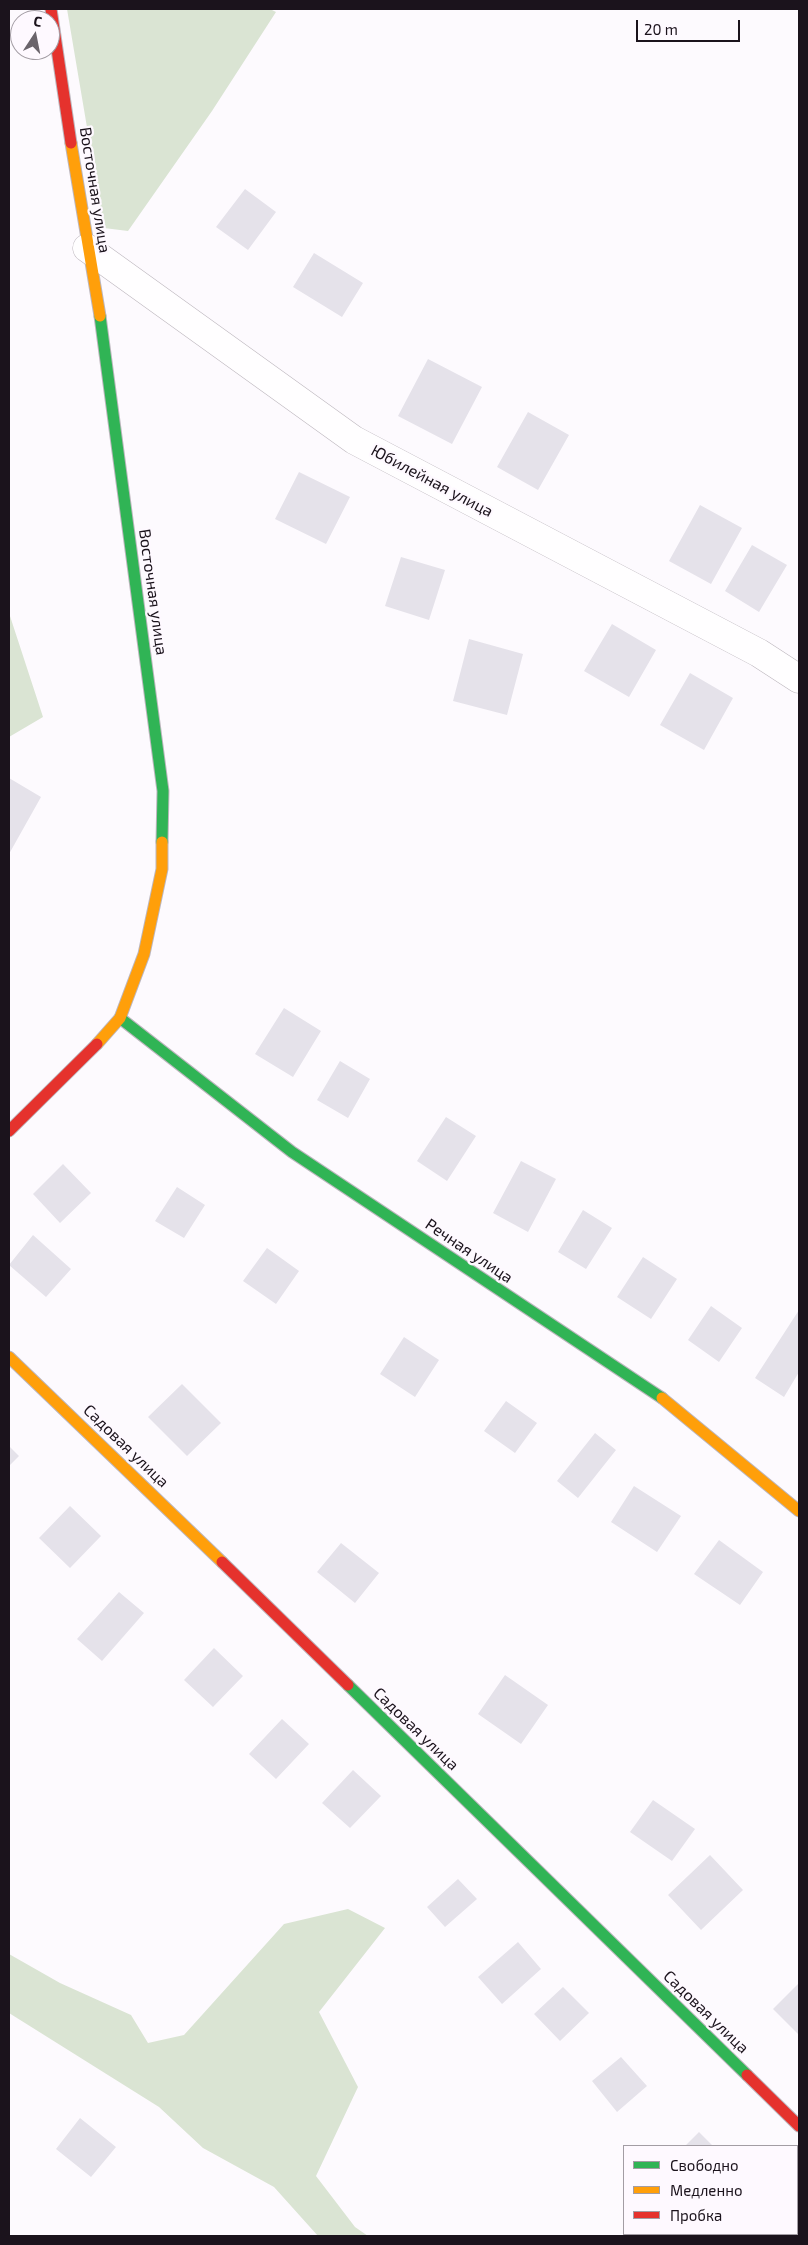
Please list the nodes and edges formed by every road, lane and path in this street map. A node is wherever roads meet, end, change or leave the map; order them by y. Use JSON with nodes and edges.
{"nodes":[{"id":1,"x":51,"y":9,"type":"edge"},
{"id":2,"x":88,"y":248,"type":"junction"},
{"id":3,"x":799,"y":680,"type":"edge"},
{"id":4,"x":120,"y":1018,"type":"junction"},
{"id":5,"x":9,"y":1132,"type":"edge"},
{"id":6,"x":9,"y":1357,"type":"edge"},
{"id":7,"x":799,"y":1511,"type":"edge"},
{"id":8,"x":799,"y":2126,"type":"edge"}],
"edges":[{"from":1,"to":2,"type":"street","name":"Восточная улица"},
{"from":2,"to":3,"type":"street","name":"Юбилейная улица"},
{"from":2,"to":4,"type":"street","name":"Восточная улица"},
{"from":4,"to":5,"type":"street","name":"Восточная улица"},
{"from":4,"to":7,"type":"street","name":"Речная улица"},
{"from":6,"to":8,"type":"street","name":"Садовая улица"}]}
